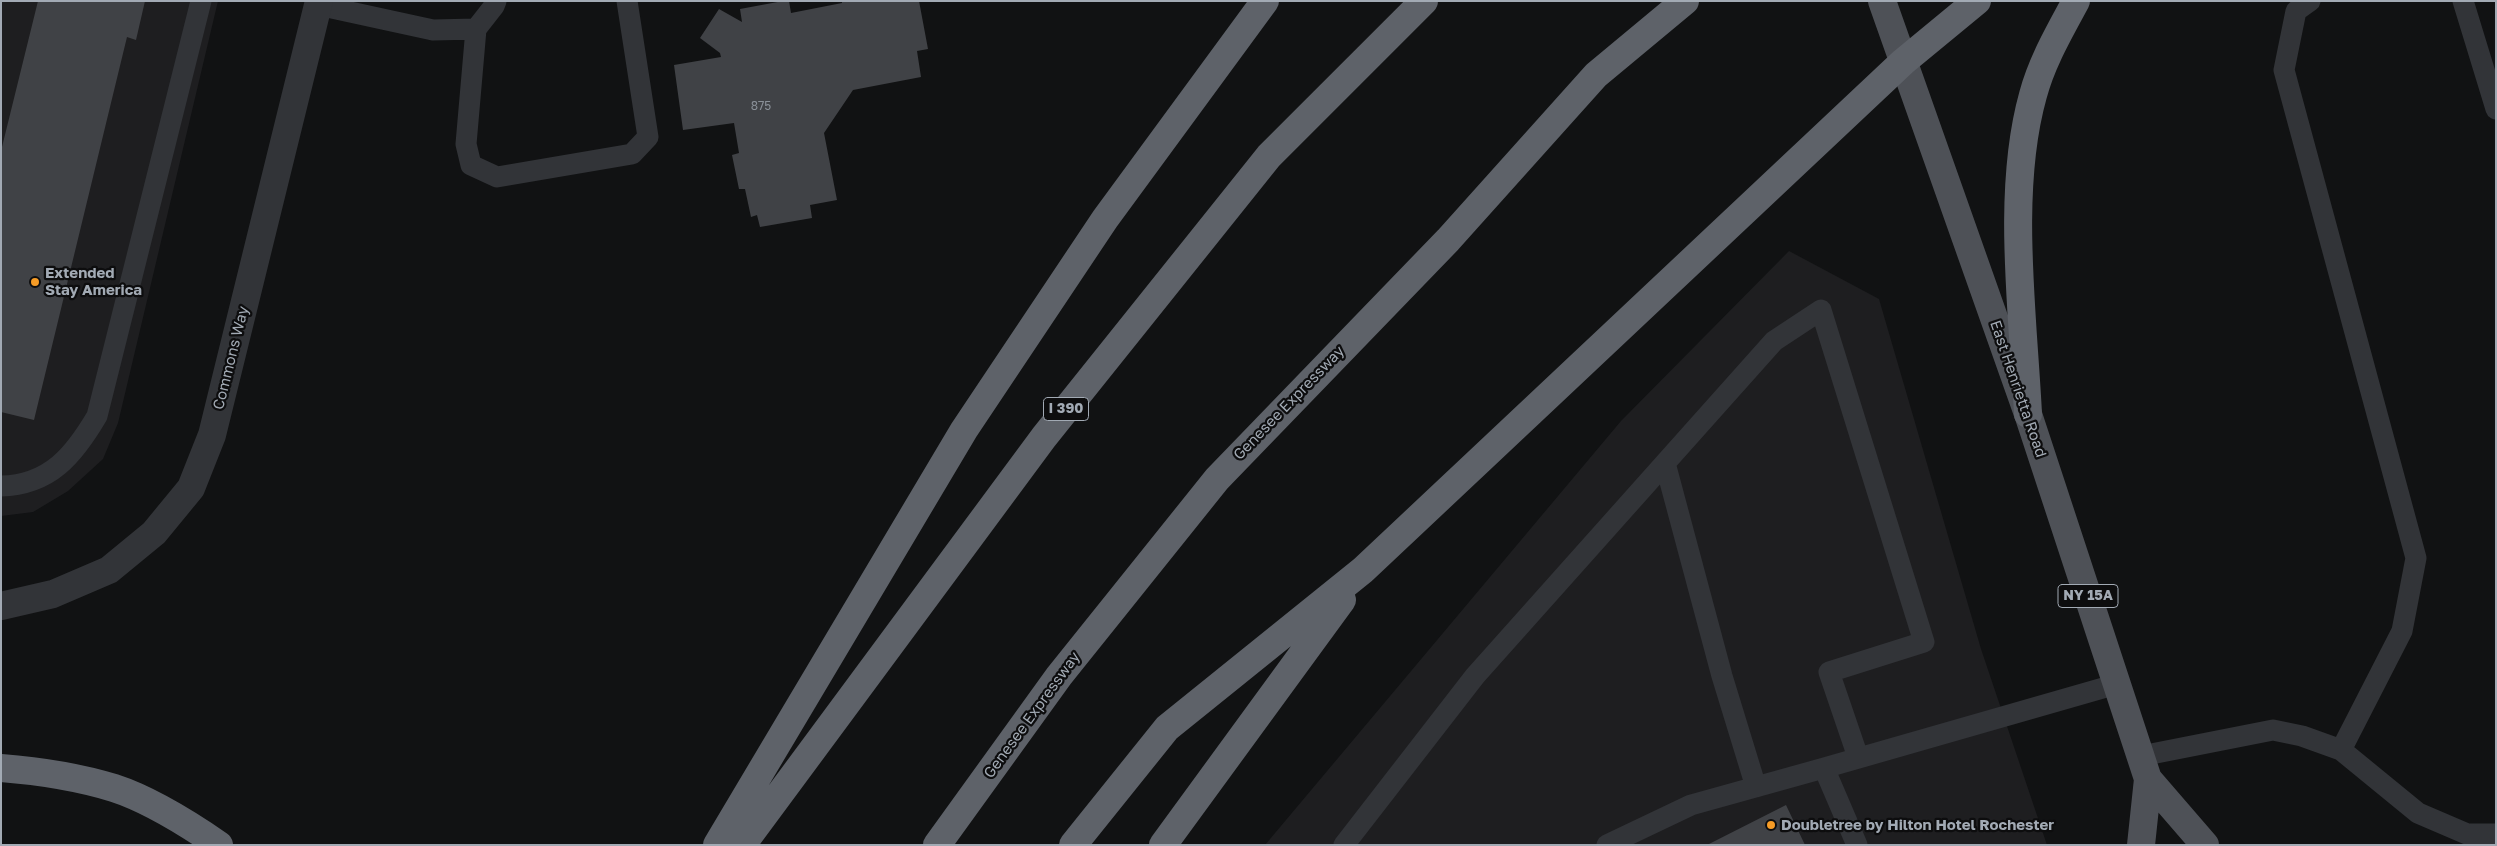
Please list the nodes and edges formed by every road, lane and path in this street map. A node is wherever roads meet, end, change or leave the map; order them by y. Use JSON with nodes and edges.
{"nodes":[{"id":1,"x":201,"y":1,"type":"edge"},
{"id":2,"x":496,"y":1,"type":"edge"},
{"id":3,"x":627,"y":1,"type":"edge"},
{"id":4,"x":1265,"y":1,"type":"edge"},
{"id":5,"x":1424,"y":1,"type":"edge"},
{"id":6,"x":1685,"y":1,"type":"edge"},
{"id":7,"x":1977,"y":1,"type":"edge"},
{"id":8,"x":2076,"y":1,"type":"edge"},
{"id":9,"x":2310,"y":1,"type":"edge"},
{"id":10,"x":2463,"y":1,"type":"edge"},
{"id":11,"x":319,"y":3,"type":"edge"},
{"id":12,"x":1885,"y":11,"type":"edge"},
{"id":13,"x":476,"y":29,"type":"junction"},
{"id":14,"x":1903,"y":62,"type":"junction"},
{"id":15,"x":2496,"y":109,"type":"edge"},
{"id":16,"x":2028,"y":414,"type":"junction"},
{"id":17,"x":1665,"y":462,"type":"junction"},
{"id":18,"x":1,"y":486,"type":"edge"},
{"id":19,"x":1363,"y":570,"type":"junction"},
{"id":20,"x":1,"y":606,"type":"edge"},
{"id":21,"x":2117,"y":684,"type":"junction"},
{"id":22,"x":2341,"y":750,"type":"junction"},
{"id":23,"x":1858,"y":758,"type":"junction"},
{"id":24,"x":2144,"y":767,"type":"junction"},
{"id":25,"x":1,"y":768,"type":"edge"},
{"id":26,"x":1824,"y":768,"type":"junction"},
{"id":27,"x":1756,"y":787,"type":"junction"},
{"id":28,"x":2496,"y":834,"type":"edge"},
{"id":29,"x":219,"y":845,"type":"edge"},
{"id":30,"x":717,"y":845,"type":"edge"},
{"id":31,"x":742,"y":845,"type":"edge"},
{"id":32,"x":938,"y":845,"type":"edge"},
{"id":33,"x":1073,"y":845,"type":"edge"},
{"id":34,"x":1163,"y":845,"type":"edge"},
{"id":35,"x":1344,"y":845,"type":"edge"},
{"id":36,"x":1608,"y":845,"type":"edge"},
{"id":37,"x":1857,"y":845,"type":"edge"},
{"id":38,"x":2142,"y":845,"type":"edge"},
{"id":39,"x":2205,"y":845,"type":"edge"}],
"edges":[{"from":1,"to":18,"type":"lane"},
{"from":2,"to":13,"type":"lane"},
{"from":3,"to":13,"type":"lane"},
{"from":4,"to":30,"type":"highway"},
{"from":5,"to":31,"type":"highway","number":"I 390"},
{"from":6,"to":32,"type":"highway","name":"Genesee Expressway"},
{"from":7,"to":14,"type":"highway"},
{"from":8,"to":16,"type":"highway"},
{"from":9,"to":22,"type":"lane"},
{"from":10,"to":15,"type":"lane"},
{"from":11,"to":13,"type":"lane"},
{"from":11,"to":20,"type":"street","name":"Commons Way"},
{"from":12,"to":14,"type":"main road","name":"East Henrietta Road","number":"NY 15A"},
{"from":14,"to":16,"type":"main road","name":"East Henrietta Road","number":"NY 15A"},
{"from":14,"to":19,"type":"highway"},
{"from":16,"to":21,"type":"main road","name":"East Henrietta Road","number":"NY 15A"},
{"from":17,"to":23,"type":"lane"},
{"from":17,"to":27,"type":"lane"},
{"from":17,"to":35,"type":"lane"},
{"from":19,"to":33,"type":"highway"},
{"from":19,"to":34,"type":"highway"},
{"from":21,"to":23,"type":"lane"},
{"from":21,"to":24,"type":"main road","name":"East Henrietta Road","number":"NY 15A"},
{"from":22,"to":24,"type":"lane"},
{"from":22,"to":28,"type":"lane"},
{"from":23,"to":26,"type":"lane"},
{"from":24,"to":38,"type":"main road","name":"East Henrietta Road","number":"NY 15A"},
{"from":24,"to":39,"type":"main road","name":"East Henrietta Road","number":"NY 15A"},
{"from":25,"to":29,"type":"highway"},
{"from":26,"to":27,"type":"lane"},
{"from":26,"to":37,"type":"lane"},
{"from":27,"to":36,"type":"lane"}]}
